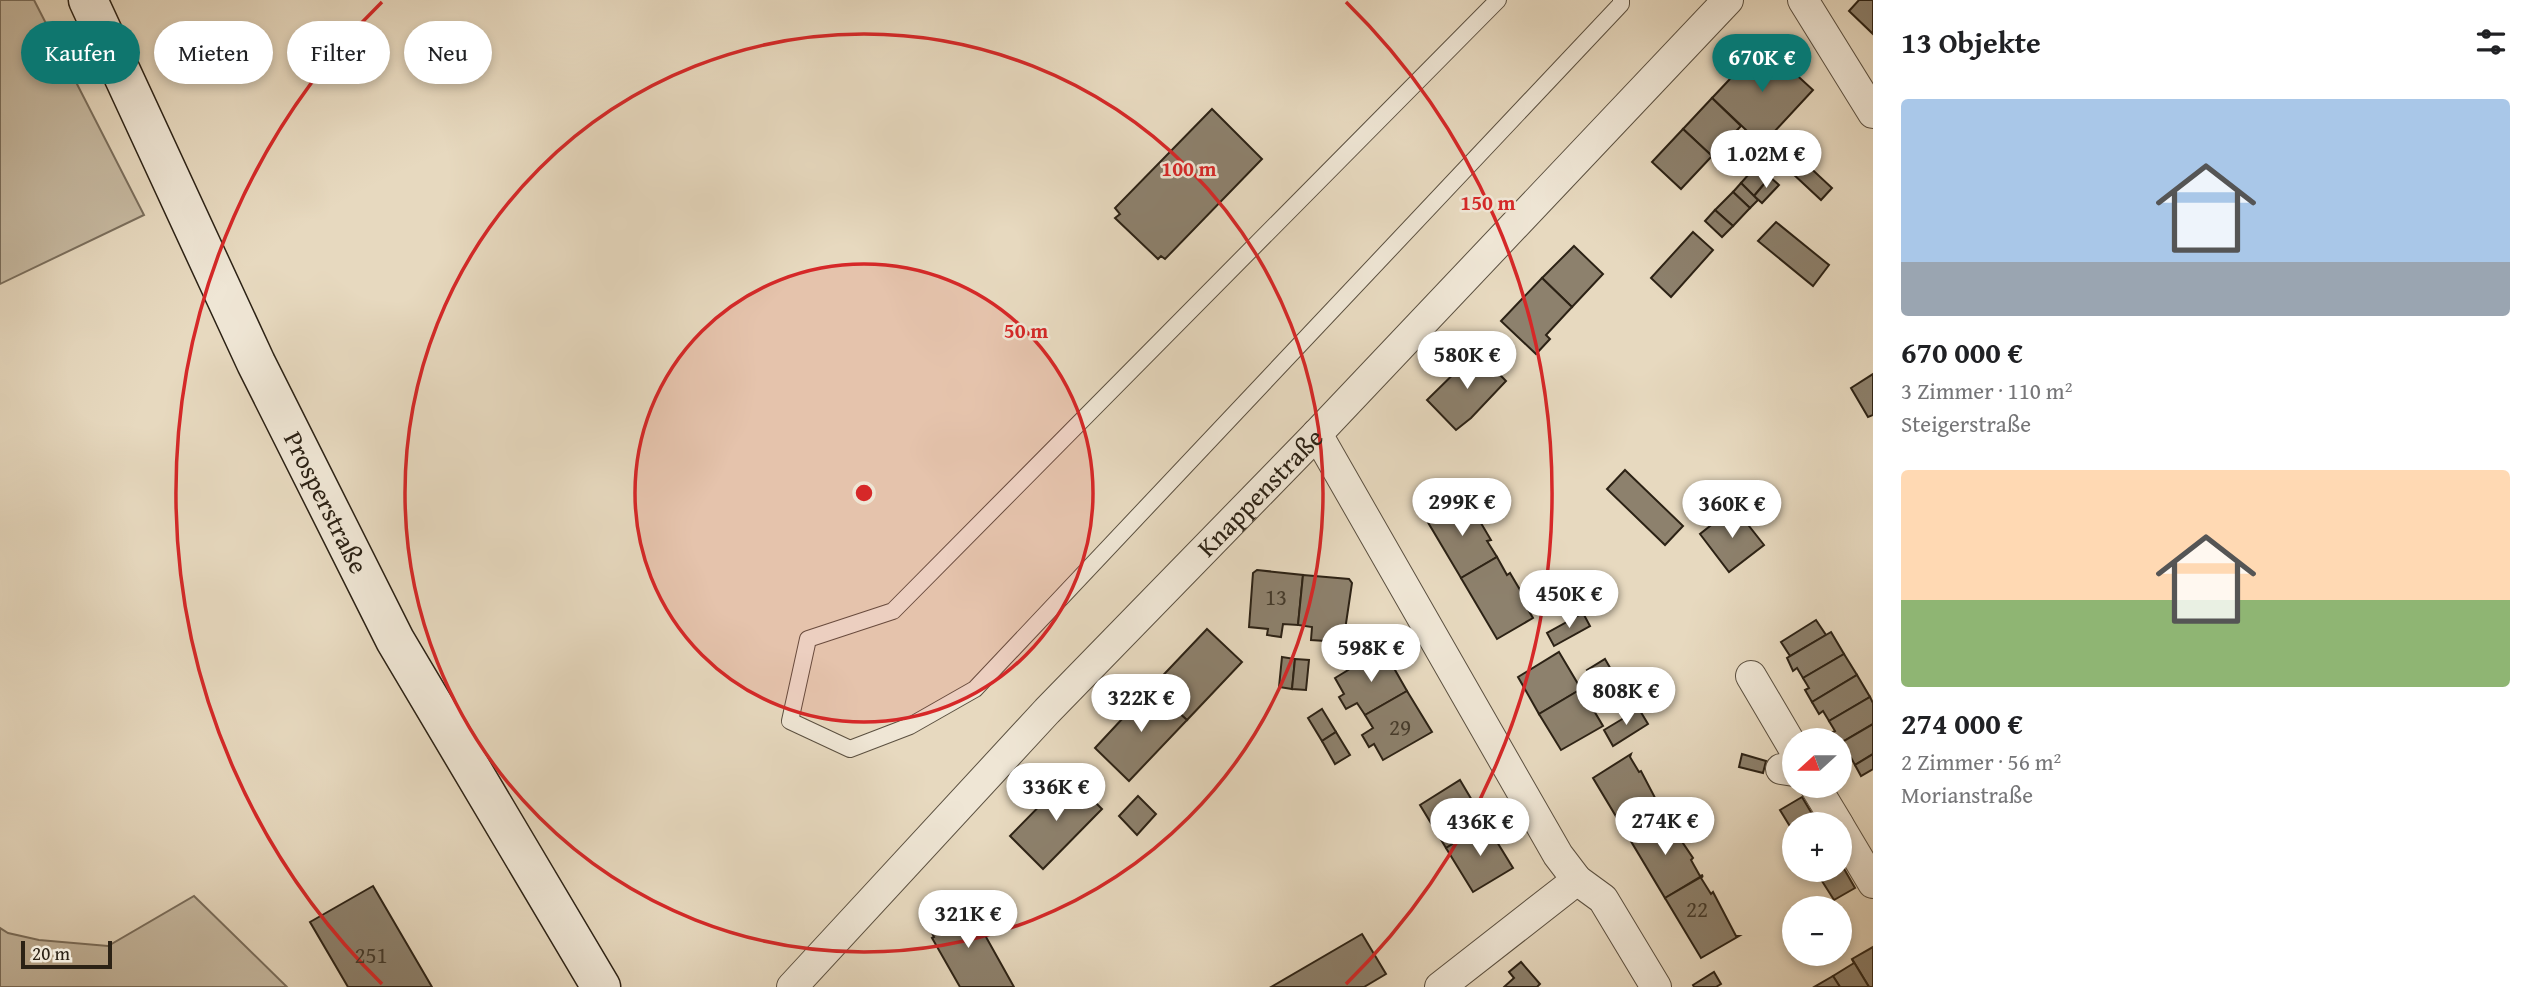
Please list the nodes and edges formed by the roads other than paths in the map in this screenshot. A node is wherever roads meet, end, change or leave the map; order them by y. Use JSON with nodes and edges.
{"nodes":[{"id":1,"x":88,"y":0,"type":"edge"},
{"id":2,"x":1498,"y":0,"type":"edge"},
{"id":3,"x":1621,"y":0,"type":"edge"},
{"id":4,"x":1728,"y":0,"type":"edge"},
{"id":5,"x":1803,"y":0,"type":"edge"},
{"id":6,"x":1873,"y":113,"type":"edge"},
{"id":7,"x":1317,"y":434,"type":"junction"},
{"id":8,"x":1751,"y":676,"type":"dead end"},
{"id":9,"x":1782,"y":747,"type":"edge"},
{"id":10,"x":1852,"y":847,"type":"edge"},
{"id":11,"x":1577,"y":880,"type":"junction"},
{"id":12,"x":1873,"y":883,"type":"edge"},
{"id":13,"x":601,"y":987,"type":"edge"},
{"id":14,"x":792,"y":987,"type":"edge"},
{"id":15,"x":1440,"y":987,"type":"edge"},
{"id":16,"x":1656,"y":987,"type":"edge"}],
"edges":[{"from":1,"to":13,"type":"main road","name":"Prosperstraße"},
{"from":2,"to":3,"type":"lane"},
{"from":4,"to":7,"type":"street","name":"Knappenstraße"},
{"from":5,"to":6,"type":"street"},
{"from":7,"to":11,"type":"street"},
{"from":7,"to":14,"type":"street","name":"Knappenstraße"},
{"from":8,"to":9,"type":"street"},
{"from":10,"to":12,"type":"street"},
{"from":11,"to":15,"type":"street"},
{"from":11,"to":16,"type":"street"}]}
